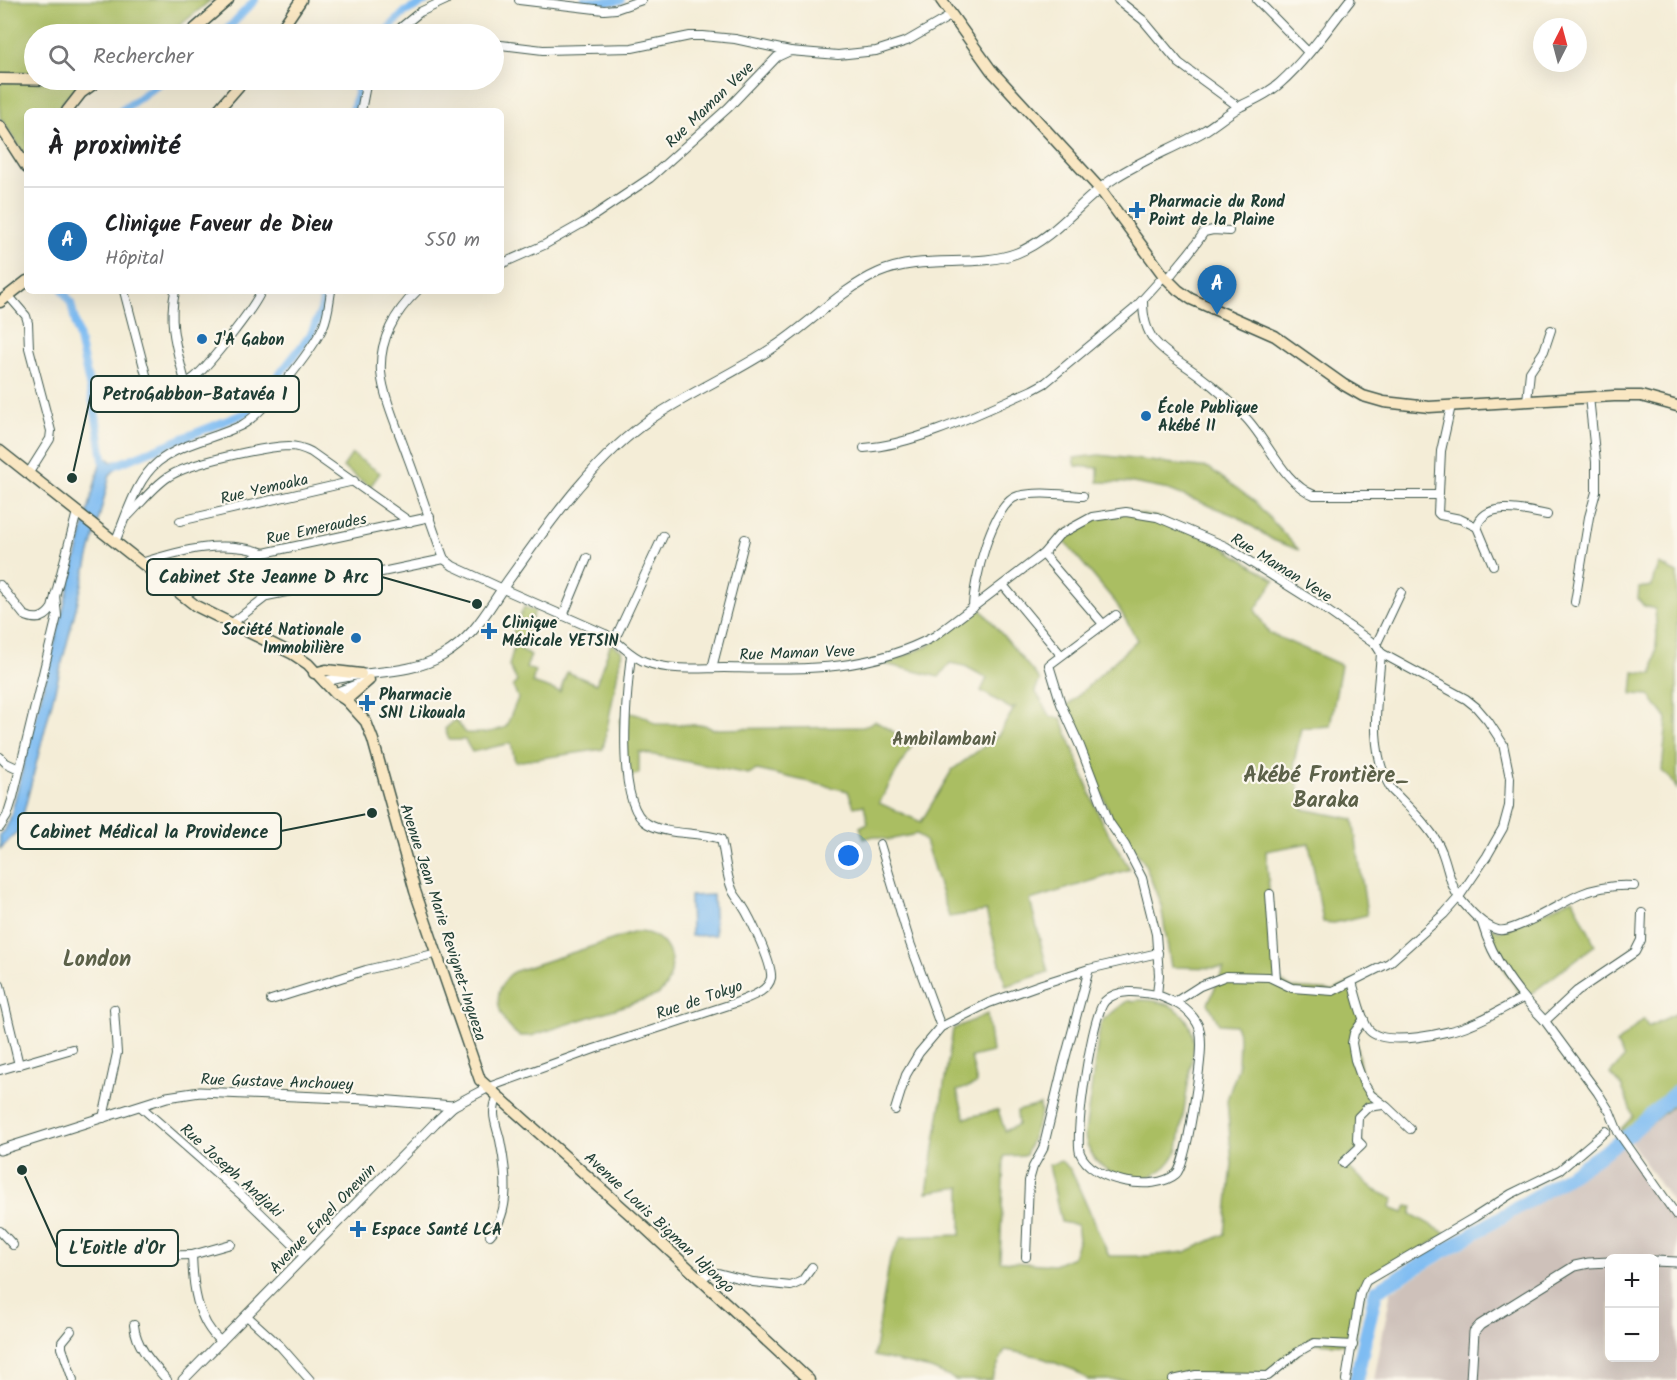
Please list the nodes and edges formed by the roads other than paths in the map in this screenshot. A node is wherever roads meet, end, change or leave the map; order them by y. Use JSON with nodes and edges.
{"nodes":[{"id":1,"x":228,"y":0,"type":"edge"},
{"id":2,"x":301,"y":0,"type":"edge"},
{"id":3,"x":446,"y":0,"type":"edge"},
{"id":4,"x":519,"y":0,"type":"edge"},
{"id":5,"x":642,"y":0,"type":"edge"},
{"id":6,"x":940,"y":0,"type":"edge"},
{"id":7,"x":1118,"y":0,"type":"edge"},
{"id":8,"x":1257,"y":0,"type":"edge"},
{"id":9,"x":1350,"y":0,"type":"edge"},
{"id":10,"x":952,"y":15,"type":"junction"},
{"id":11,"x":200,"y":24,"type":"edge"},
{"id":12,"x":285,"y":24,"type":"edge"},
{"id":13,"x":405,"y":24,"type":"edge"},
{"id":14,"x":504,"y":45,"type":"edge"},
{"id":15,"x":790,"y":51,"type":"junction"},
{"id":16,"x":1308,"y":52,"type":"junction"},
{"id":17,"x":0,"y":80,"type":"edge"},
{"id":18,"x":24,"y":80,"type":"edge"},
{"id":19,"x":85,"y":90,"type":"edge"},
{"id":20,"x":235,"y":90,"type":"edge"},
{"id":21,"x":366,"y":90,"type":"edge"},
{"id":22,"x":1239,"y":107,"type":"junction"},
{"id":23,"x":70,"y":108,"type":"edge"},
{"id":24,"x":220,"y":108,"type":"edge"},
{"id":25,"x":362,"y":108,"type":"edge"},
{"id":26,"x":0,"y":126,"type":"edge"},
{"id":27,"x":24,"y":163,"type":"edge"},
{"id":28,"x":1100,"y":189,"type":"junction"},
{"id":29,"x":1228,"y":231,"type":"dead end"},
{"id":30,"x":504,"y":263,"type":"edge"},
{"id":31,"x":1166,"y":278,"type":"junction"},
{"id":32,"x":24,"y":283,"type":"edge"},
{"id":33,"x":125,"y":294,"type":"edge"},
{"id":34,"x":174,"y":294,"type":"edge"},
{"id":35,"x":259,"y":294,"type":"edge"},
{"id":36,"x":330,"y":294,"type":"edge"},
{"id":37,"x":414,"y":294,"type":"edge"},
{"id":38,"x":4,"y":298,"type":"edge"},
{"id":39,"x":1143,"y":301,"type":"junction"},
{"id":40,"x":1551,"y":330,"type":"dead end"},
{"id":41,"x":185,"y":382,"type":"junction"},
{"id":42,"x":1589,"y":398,"type":"junction"},
{"id":43,"x":1527,"y":401,"type":"junction"},
{"id":44,"x":1451,"y":406,"type":"junction"},
{"id":45,"x":1677,"y":406,"type":"edge"},
{"id":46,"x":864,"y":448,"type":"dead end"},
{"id":47,"x":0,"y":451,"type":"edge"},
{"id":48,"x":28,"y":474,"type":"junction"},
{"id":49,"x":354,"y":481,"type":"junction"},
{"id":50,"x":1438,"y":495,"type":"junction"},
{"id":51,"x":1083,"y":496,"type":"dead end"},
{"id":52,"x":80,"y":515,"type":"junction"},
{"id":53,"x":1547,"y":515,"type":"dead end"},
{"id":54,"x":430,"y":517,"type":"junction"},
{"id":55,"x":125,"y":519,"type":"junction"},
{"id":56,"x":180,"y":521,"type":"dead end"},
{"id":57,"x":410,"y":522,"type":"junction"},
{"id":58,"x":1477,"y":527,"type":"junction"},
{"id":59,"x":663,"y":536,"type":"dead end"},
{"id":60,"x":746,"y":539,"type":"dead end"},
{"id":61,"x":115,"y":542,"type":"junction"},
{"id":62,"x":264,"y":553,"type":"junction"},
{"id":63,"x":1043,"y":554,"type":"junction"},
{"id":64,"x":587,"y":558,"type":"dead end"},
{"id":65,"x":444,"y":559,"type":"junction"},
{"id":66,"x":141,"y":563,"type":"junction"},
{"id":67,"x":1493,"y":565,"type":"dead end"},
{"id":68,"x":0,"y":585,"type":"edge"},
{"id":69,"x":1003,"y":585,"type":"junction"},
{"id":70,"x":503,"y":589,"type":"junction"},
{"id":71,"x":1401,"y":592,"type":"dead end"},
{"id":72,"x":55,"y":595,"type":"junction"},
{"id":73,"x":182,"y":596,"type":"junction"},
{"id":74,"x":1575,"y":602,"type":"dead end"},
{"id":75,"x":972,"y":608,"type":"junction"},
{"id":76,"x":1116,"y":615,"type":"dead end"},
{"id":77,"x":563,"y":616,"type":"junction"},
{"id":78,"x":231,"y":624,"type":"junction"},
{"id":79,"x":1103,"y":624,"type":"junction"},
{"id":80,"x":615,"y":639,"type":"junction"},
{"id":81,"x":1379,"y":649,"type":"junction"},
{"id":82,"x":631,"y":655,"type":"junction"},
{"id":83,"x":1061,"y":655,"type":"junction"},
{"id":84,"x":712,"y":668,"type":"junction"},
{"id":85,"x":314,"y":673,"type":"junction"},
{"id":86,"x":365,"y":677,"type":"junction"},
{"id":87,"x":324,"y":682,"type":"junction"},
{"id":88,"x":335,"y":693,"type":"junction"},
{"id":89,"x":346,"y":700,"type":"junction"},
{"id":90,"x":0,"y":758,"type":"edge"},
{"id":91,"x":19,"y":769,"type":"junction"},
{"id":92,"x":0,"y":827,"type":"edge"},
{"id":93,"x":880,"y":844,"type":"dead end"},
{"id":94,"x":1634,"y":886,"type":"dead end"},
{"id":95,"x":1270,"y":894,"type":"dead end"},
{"id":96,"x":1459,"y":897,"type":"junction"},
{"id":97,"x":1642,"y":913,"type":"dead end"},
{"id":98,"x":1482,"y":923,"type":"junction"},
{"id":99,"x":438,"y":953,"type":"junction"},
{"id":100,"x":1158,"y":953,"type":"junction"},
{"id":101,"x":1089,"y":969,"type":"junction"},
{"id":102,"x":1276,"y":979,"type":"junction"},
{"id":103,"x":1353,"y":982,"type":"junction"},
{"id":104,"x":0,"y":985,"type":"edge"},
{"id":105,"x":1157,"y":995,"type":"junction"},
{"id":106,"x":1523,"y":998,"type":"junction"},
{"id":107,"x":272,"y":1000,"type":"dead end"},
{"id":108,"x":1175,"y":1002,"type":"junction"},
{"id":109,"x":114,"y":1009,"type":"dead end"},
{"id":110,"x":1364,"y":1019,"type":"junction"},
{"id":111,"x":1545,"y":1021,"type":"junction"},
{"id":112,"x":940,"y":1026,"type":"junction"},
{"id":113,"x":72,"y":1049,"type":"dead end"},
{"id":114,"x":19,"y":1065,"type":"junction"},
{"id":115,"x":0,"y":1070,"type":"edge"},
{"id":116,"x":494,"y":1091,"type":"junction"},
{"id":117,"x":1383,"y":1105,"type":"junction"},
{"id":118,"x":140,"y":1106,"type":"junction"},
{"id":119,"x":453,"y":1106,"type":"junction"},
{"id":120,"x":896,"y":1110,"type":"dead end"},
{"id":121,"x":103,"y":1118,"type":"junction"},
{"id":122,"x":1410,"y":1129,"type":"dead end"},
{"id":123,"x":1606,"y":1131,"type":"dead end"},
{"id":124,"x":0,"y":1150,"type":"edge"},
{"id":125,"x":1342,"y":1163,"type":"dead end"},
{"id":126,"x":1677,"y":1216,"type":"edge"},
{"id":127,"x":0,"y":1231,"type":"edge"},
{"id":128,"x":490,"y":1235,"type":"dead end"},
{"id":129,"x":231,"y":1244,"type":"dead end"},
{"id":130,"x":13,"y":1245,"type":"dead end"},
{"id":131,"x":192,"y":1255,"type":"junction"},
{"id":132,"x":148,"y":1256,"type":"dead end"},
{"id":133,"x":305,"y":1256,"type":"junction"},
{"id":134,"x":1026,"y":1257,"type":"dead end"},
{"id":135,"x":1659,"y":1261,"type":"edge"},
{"id":136,"x":1677,"y":1262,"type":"edge"},
{"id":137,"x":1605,"y":1263,"type":"edge"},
{"id":138,"x":812,"y":1267,"type":"dead end"},
{"id":139,"x":700,"y":1279,"type":"junction"},
{"id":140,"x":247,"y":1316,"type":"junction"},
{"id":141,"x":134,"y":1325,"type":"dead end"},
{"id":142,"x":72,"y":1331,"type":"dead end"},
{"id":143,"x":221,"y":1342,"type":"junction"},
{"id":144,"x":1353,"y":1345,"type":"junction"},
{"id":145,"x":73,"y":1380,"type":"edge"},
{"id":146,"x":167,"y":1380,"type":"edge"},
{"id":147,"x":183,"y":1380,"type":"edge"},
{"id":148,"x":310,"y":1380,"type":"edge"},
{"id":149,"x":809,"y":1380,"type":"edge"},
{"id":150,"x":1173,"y":1380,"type":"edge"},
{"id":151,"x":1346,"y":1380,"type":"edge"},
{"id":152,"x":1471,"y":1380,"type":"edge"}],
"edges":[{"from":1,"to":11,"type":"main road"},
{"from":2,"to":12,"type":"main road"},
{"from":3,"to":13,"type":"street"},
{"from":4,"to":5,"type":"street"},
{"from":6,"to":10,"type":"main road"},
{"from":7,"to":22,"type":"street"},
{"from":8,"to":16,"type":"street"},
{"from":9,"to":16,"type":"street"},
{"from":10,"to":15,"type":"street"},
{"from":10,"to":28,"type":"main road"},
{"from":14,"to":15,"type":"street"},
{"from":15,"to":30,"type":"street","name":"Rue Maman Veve"},
{"from":16,"to":22,"type":"street"},
{"from":17,"to":18,"type":"main road"},
{"from":19,"to":23,"type":"main road"},
{"from":20,"to":24,"type":"main road"},
{"from":21,"to":25,"type":"street"},
{"from":22,"to":28,"type":"street"},
{"from":26,"to":27,"type":"main road"},
{"from":28,"to":31,"type":"main road"},
{"from":28,"to":70,"type":"street"},
{"from":29,"to":31,"type":"street"},
{"from":31,"to":39,"type":"street"},
{"from":31,"to":44,"type":"main road"},
{"from":32,"to":38,"type":"main road"},
{"from":33,"to":41,"type":"street"},
{"from":34,"to":41,"type":"street"},
{"from":35,"to":41,"type":"street"},
{"from":36,"to":55,"type":"street"},
{"from":37,"to":54,"type":"street"},
{"from":38,"to":48,"type":"street"},
{"from":39,"to":46,"type":"street"},
{"from":39,"to":50,"type":"street"},
{"from":40,"to":43,"type":"street"},
{"from":42,"to":43,"type":"main road"},
{"from":42,"to":45,"type":"main road"},
{"from":42,"to":74,"type":"street"},
{"from":43,"to":44,"type":"main road"},
{"from":44,"to":50,"type":"street"},
{"from":47,"to":48,"type":"main road","name":"Avenue Jean Marie Revignet-Ingueza"},
{"from":48,"to":52,"type":"main road","name":"Avenue Jean Marie Revignet-Ingueza"},
{"from":49,"to":55,"type":"street"},
{"from":49,"to":56,"type":"street","name":"Rue Yemoaka"},
{"from":49,"to":57,"type":"street"},
{"from":50,"to":58,"type":"street"},
{"from":51,"to":75,"type":"street"},
{"from":52,"to":61,"type":"main road","name":"Avenue Jean Marie Revignet-Ingueza"},
{"from":52,"to":72,"type":"street"},
{"from":53,"to":58,"type":"street"},
{"from":54,"to":57,"type":"street","name":"Rue Emeraudes"},
{"from":54,"to":65,"type":"street"},
{"from":55,"to":61,"type":"street"},
{"from":57,"to":62,"type":"street","name":"Rue Emeraudes"},
{"from":58,"to":67,"type":"street"},
{"from":59,"to":80,"type":"street"},
{"from":60,"to":84,"type":"street"},
{"from":61,"to":66,"type":"main road","name":"Avenue Jean Marie Revignet-Ingueza"},
{"from":62,"to":66,"type":"street"},
{"from":62,"to":73,"type":"street","name":"Rue Emeraudes"},
{"from":63,"to":69,"type":"street","name":"Rue Maman Veve"},
{"from":63,"to":79,"type":"street"},
{"from":63,"to":81,"type":"street","name":"Rue Maman Veve"},
{"from":64,"to":77,"type":"street"},
{"from":65,"to":70,"type":"street","name":"Rue Maman Veve"},
{"from":65,"to":78,"type":"street"},
{"from":66,"to":73,"type":"main road","name":"Avenue Jean Marie Revignet-Ingueza"},
{"from":68,"to":72,"type":"street"},
{"from":69,"to":75,"type":"street","name":"Rue Maman Veve"},
{"from":69,"to":83,"type":"street"},
{"from":70,"to":77,"type":"street","name":"Rue Maman Veve"},
{"from":70,"to":86,"type":"street"},
{"from":71,"to":81,"type":"street"},
{"from":72,"to":91,"type":"street"},
{"from":73,"to":78,"type":"main road","name":"Avenue Jean Marie Revignet-Ingueza"},
{"from":75,"to":84,"type":"street","name":"Rue Maman Veve"},
{"from":76,"to":79,"type":"street"},
{"from":77,"to":80,"type":"street","name":"Rue Maman Veve"},
{"from":78,"to":85,"type":"main road","name":"Avenue Jean Marie Revignet-Ingueza"},
{"from":79,"to":83,"type":"street"},
{"from":80,"to":82,"type":"street","name":"Rue Maman Veve"},
{"from":81,"to":96,"type":"street"},
{"from":81,"to":96,"type":"street","name":"Rue Maman Veve"},
{"from":82,"to":84,"type":"street","name":"Rue Maman Veve"},
{"from":82,"to":116,"type":"street","name":"Rue de Tokyo"},
{"from":83,"to":100,"type":"street"},
{"from":85,"to":86,"type":"main road"},
{"from":85,"to":87,"type":"main road","name":"Avenue Jean Marie Revignet-Ingueza"},
{"from":86,"to":87,"type":"street"},
{"from":86,"to":88,"type":"street"},
{"from":86,"to":89,"type":"main road"},
{"from":87,"to":88,"type":"main road","name":"Avenue Jean Marie Revignet-Ingueza"},
{"from":88,"to":89,"type":"main road","name":"Avenue Jean Marie Revignet-Ingueza"},
{"from":89,"to":99,"type":"main road","name":"Avenue Jean Marie Revignet-Ingueza"},
{"from":90,"to":91,"type":"street"},
{"from":91,"to":92,"type":"street"},
{"from":93,"to":112,"type":"street"},
{"from":94,"to":98,"type":"street"},
{"from":95,"to":102,"type":"street"},
{"from":96,"to":98,"type":"street"},
{"from":96,"to":103,"type":"street","name":"Rue Maman Veve"},
{"from":97,"to":111,"type":"street"},
{"from":98,"to":106,"type":"street"},
{"from":99,"to":107,"type":"street"},
{"from":99,"to":116,"type":"main road","name":"Avenue Jean Marie Revignet-Ingueza"},
{"from":100,"to":101,"type":"street"},
{"from":100,"to":105,"type":"street"},
{"from":101,"to":112,"type":"street"},
{"from":101,"to":134,"type":"street"},
{"from":102,"to":103,"type":"street","name":"Rue Maman Veve"},
{"from":102,"to":108,"type":"street","name":"Rue Maman Veve"},
{"from":103,"to":110,"type":"street"},
{"from":104,"to":114,"type":"street"},
{"from":105,"to":108,"type":"street"},
{"from":105,"to":108,"type":"street"},
{"from":106,"to":110,"type":"street"},
{"from":106,"to":111,"type":"street"},
{"from":109,"to":121,"type":"street"},
{"from":110,"to":117,"type":"street"},
{"from":111,"to":126,"type":"street"},
{"from":112,"to":120,"type":"street"},
{"from":113,"to":114,"type":"street"},
{"from":114,"to":115,"type":"street"},
{"from":116,"to":119,"type":"street","name":"Avenue Engel Onewin"},
{"from":116,"to":128,"type":"street"},
{"from":116,"to":139,"type":"main road","name":"Avenue Louis Bigman Idjongo"},
{"from":117,"to":122,"type":"street"},
{"from":117,"to":125,"type":"street"},
{"from":118,"to":119,"type":"street","name":"Rue Gustave Anchouey"},
{"from":118,"to":121,"type":"street","name":"Rue Gustave Anchouey"},
{"from":118,"to":133,"type":"street","name":"Rue Joseph Andjaki"},
{"from":119,"to":133,"type":"street","name":"Avenue Engel Onewin"},
{"from":121,"to":124,"type":"street","name":"Rue Gustave Anchouey"},
{"from":123,"to":144,"type":"street"},
{"from":127,"to":130,"type":"street"},
{"from":129,"to":131,"type":"street"},
{"from":131,"to":132,"type":"street"},
{"from":131,"to":143,"type":"street"},
{"from":133,"to":140,"type":"street","name":"Avenue Engel Onewin"},
{"from":135,"to":136,"type":"street"},
{"from":137,"to":152,"type":"street"},
{"from":138,"to":139,"type":"street"},
{"from":139,"to":149,"type":"main road","name":"Avenue Louis Bigman Idjongo"},
{"from":140,"to":143,"type":"street","name":"Avenue Engel Onewin"},
{"from":140,"to":148,"type":"street"},
{"from":141,"to":146,"type":"street"},
{"from":142,"to":145,"type":"street"},
{"from":143,"to":147,"type":"street","name":"Avenue Engel Onewin"},
{"from":144,"to":150,"type":"street"},
{"from":144,"to":151,"type":"street"}]}
